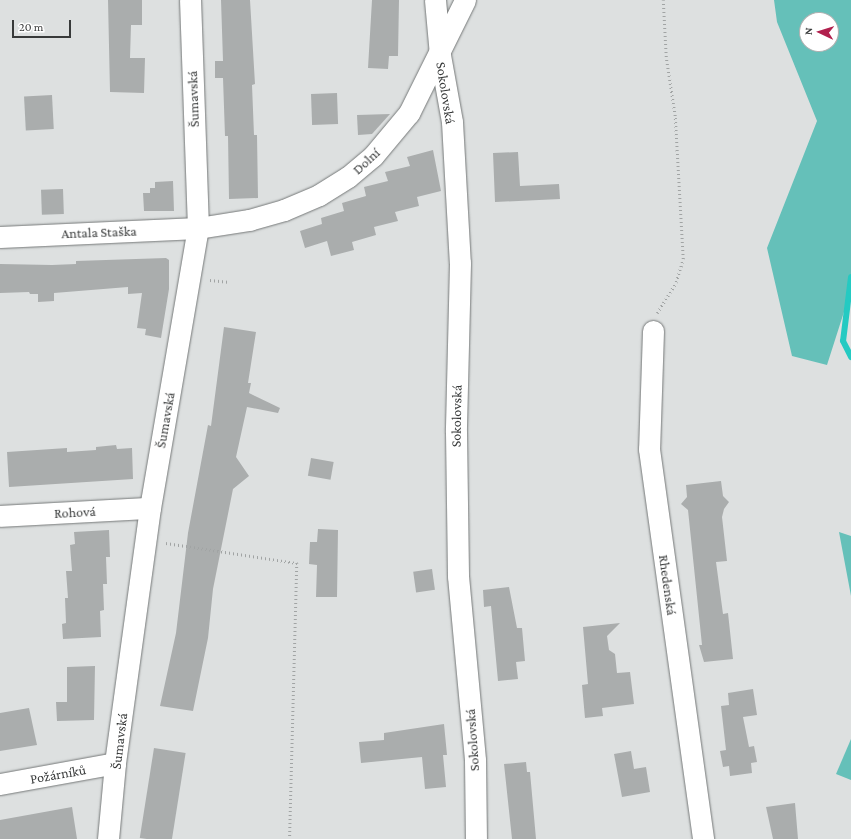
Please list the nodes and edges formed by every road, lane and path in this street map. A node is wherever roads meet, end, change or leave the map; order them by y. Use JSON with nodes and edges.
{"nodes":[{"id":1,"x":190,"y":0,"type":"edge"},
{"id":2,"x":436,"y":0,"type":"edge"},
{"id":3,"x":466,"y":0,"type":"edge"},
{"id":4,"x":663,"y":0,"type":"edge"},
{"id":5,"x":440,"y":55,"type":"junction"},
{"id":6,"x":198,"y":228,"type":"junction"},
{"id":7,"x":0,"y":237,"type":"edge"},
{"id":8,"x":653,"y":331,"type":"joint"},
{"id":9,"x":150,"y":508,"type":"junction"},
{"id":10,"x":0,"y":516,"type":"edge"},
{"id":11,"x":146,"y":540,"type":"junction"},
{"id":12,"x":115,"y":764,"type":"junction"},
{"id":13,"x":0,"y":784,"type":"edge"},
{"id":14,"x":108,"y":839,"type":"edge"},
{"id":15,"x":290,"y":839,"type":"edge"},
{"id":16,"x":476,"y":839,"type":"edge"},
{"id":17,"x":703,"y":839,"type":"edge"}],
"edges":[{"from":1,"to":6,"type":"street","name":"Šumavská"},
{"from":2,"to":5,"type":"street"},
{"from":3,"to":5,"type":"street","name":"Sokolovská"},
{"from":4,"to":8,"type":"path"},
{"from":5,"to":6,"type":"street","name":"Dolní"},
{"from":5,"to":16,"type":"street","name":"Sokolovská"},
{"from":6,"to":7,"type":"street","name":"Antala Staška"},
{"from":6,"to":9,"type":"street","name":"Šumavská"},
{"from":8,"to":17,"type":"street","name":"Rhedenská"},
{"from":9,"to":10,"type":"street","name":"Rohová"},
{"from":9,"to":11,"type":"street","name":"Šumavská"},
{"from":11,"to":12,"type":"street","name":"Šumavská"},
{"from":11,"to":15,"type":"path"},
{"from":12,"to":13,"type":"street","name":"Požárníků"},
{"from":12,"to":14,"type":"street","name":"Šumavská"}]}
